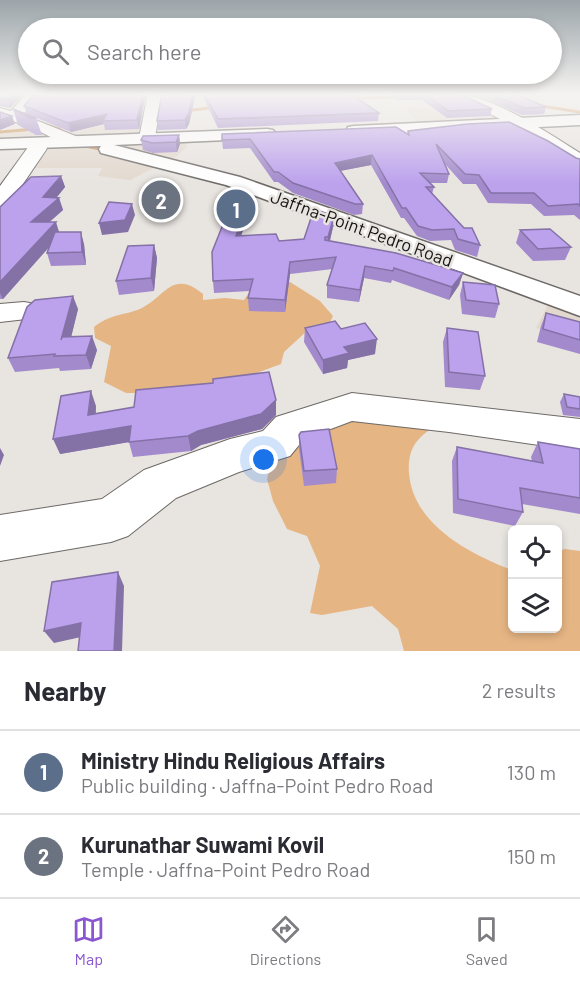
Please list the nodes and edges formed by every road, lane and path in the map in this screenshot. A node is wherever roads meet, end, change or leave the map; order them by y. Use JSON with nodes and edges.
{"nodes":[{"id":1,"x":34,"y":123,"type":"edge"},
{"id":2,"x":150,"y":123,"type":"edge"},
{"id":3,"x":531,"y":123,"type":"edge"},
{"id":4,"x":522,"y":124,"type":"junction"},
{"id":5,"x":338,"y":131,"type":"edge"},
{"id":6,"x":279,"y":133,"type":"edge"},
{"id":7,"x":147,"y":138,"type":"junction"},
{"id":8,"x":72,"y":141,"type":"junction"},
{"id":9,"x":40,"y":143,"type":"junction"},
{"id":10,"x":0,"y":144,"type":"edge"},
{"id":11,"x":580,"y":161,"type":"edge"},
{"id":12,"x":0,"y":201,"type":"edge"},
{"id":13,"x":580,"y":307,"type":"edge"},
{"id":14,"x":580,"y":435,"type":"edge"},
{"id":15,"x":0,"y":538,"type":"edge"}],
"edges":[{"from":1,"to":8,"type":"street"},
{"from":2,"to":7,"type":"street"},
{"from":3,"to":4,"type":"main road"},
{"from":4,"to":5,"type":"main road"},
{"from":4,"to":11,"type":"street"},
{"from":6,"to":7,"type":"main road"},
{"from":7,"to":8,"type":"main road"},
{"from":8,"to":9,"type":"main road"},
{"from":8,"to":13,"type":"main road","name":"Jaffna-Point Pedro Road"},
{"from":9,"to":10,"type":"main road"},
{"from":9,"to":12,"type":"street"},
{"from":14,"to":15,"type":"street"}]}
